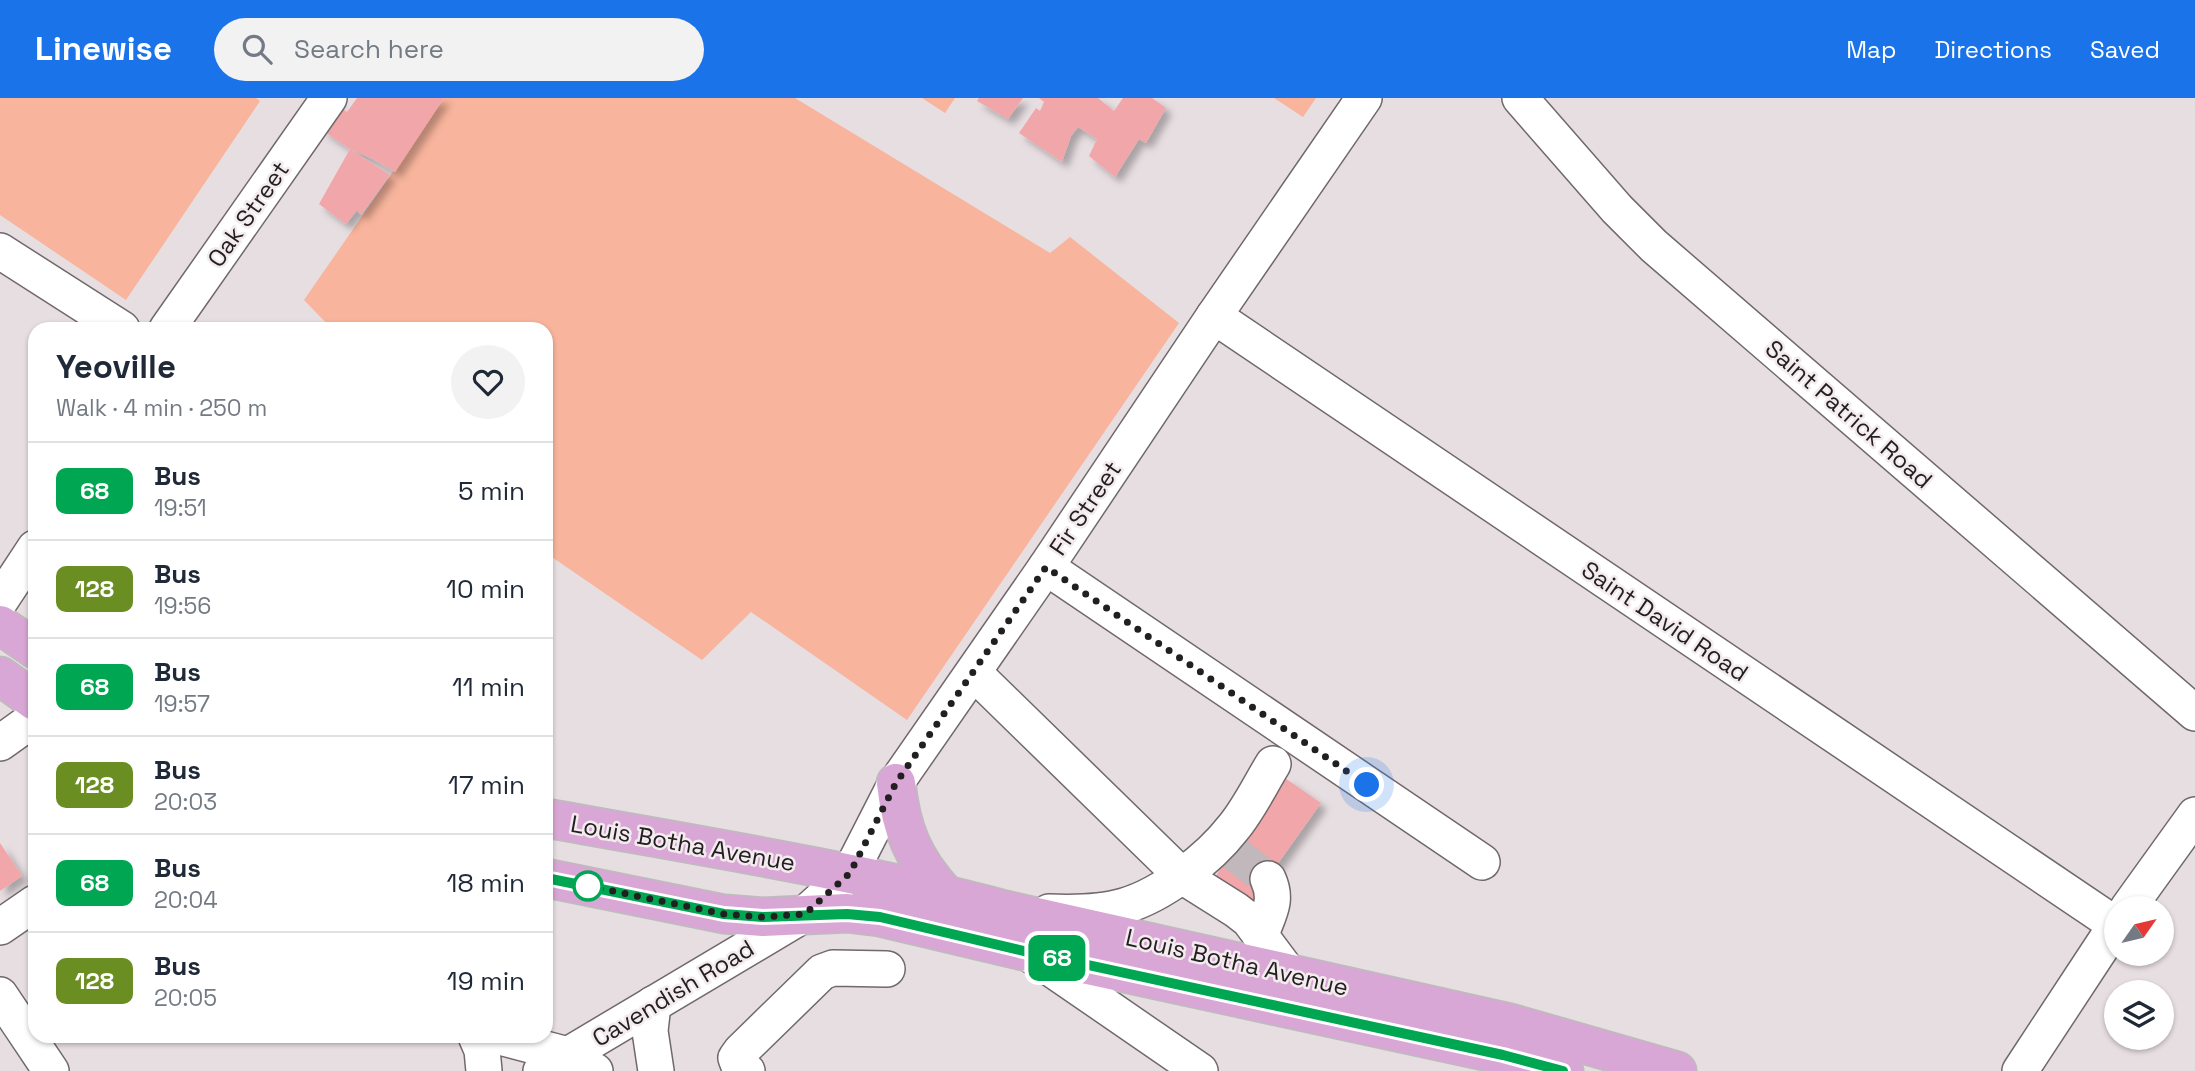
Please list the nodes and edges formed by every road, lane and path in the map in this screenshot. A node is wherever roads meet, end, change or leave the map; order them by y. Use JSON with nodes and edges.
{"nodes":[{"id":1,"x":329,"y":98,"type":"edge"},
{"id":2,"x":1364,"y":98,"type":"edge"},
{"id":3,"x":1520,"y":98,"type":"edge"},
{"id":4,"x":0,"y":251,"type":"edge"},
{"id":5,"x":1214,"y":316,"type":"junction"},
{"id":6,"x":111,"y":322,"type":"edge"},
{"id":7,"x":172,"y":322,"type":"edge"},
{"id":8,"x":28,"y":559,"type":"edge"},
{"id":9,"x":1046,"y":567,"type":"junction"},
{"id":10,"x":0,"y":601,"type":"edge"},
{"id":11,"x":0,"y":625,"type":"edge"},
{"id":12,"x":28,"y":644,"type":"edge"},
{"id":13,"x":974,"y":673,"type":"junction"},
{"id":14,"x":0,"y":676,"type":"edge"},
{"id":15,"x":28,"y":696,"type":"edge"},
{"id":16,"x":2195,"y":713,"type":"edge"},
{"id":17,"x":28,"y":723,"type":"edge"},
{"id":18,"x":0,"y":743,"type":"edge"},
{"id":19,"x":1273,"y":764,"type":"dead end"},
{"id":20,"x":896,"y":783,"type":"junction"},
{"id":21,"x":2195,"y":815,"type":"edge"},
{"id":22,"x":553,"y":819,"type":"edge"},
{"id":23,"x":1482,"y":862,"type":"dead end"},
{"id":24,"x":850,"y":873,"type":"junction"},
{"id":25,"x":1182,"y":876,"type":"junction"},
{"id":26,"x":553,"y":879,"type":"edge"},
{"id":27,"x":1268,"y":879,"type":"dead end"},
{"id":28,"x":945,"y":894,"type":"junction"},
{"id":29,"x":2137,"y":896,"type":"edge"},
{"id":30,"x":28,"y":908,"type":"edge"},
{"id":31,"x":1005,"y":910,"type":"junction"},
{"id":32,"x":805,"y":914,"type":"junction"},
{"id":33,"x":2104,"y":917,"type":"edge"},
{"id":34,"x":0,"y":927,"type":"edge"},
{"id":35,"x":1261,"y":934,"type":"junction"},
{"id":36,"x":2104,"y":943,"type":"edge"},
{"id":37,"x":1028,"y":952,"type":"junction"},
{"id":38,"x":887,"y":969,"type":"dead end"},
{"id":39,"x":1290,"y":975,"type":"junction"},
{"id":40,"x":0,"y":995,"type":"edge"},
{"id":41,"x":653,"y":1004,"type":"junction"},
{"id":42,"x":28,"y":1037,"type":"edge"},
{"id":43,"x":32,"y":1043,"type":"edge"},
{"id":44,"x":479,"y":1043,"type":"edge"},
{"id":45,"x":513,"y":1043,"type":"edge"},
{"id":46,"x":568,"y":1066,"type":"edge"},
{"id":47,"x":51,"y":1071,"type":"edge"},
{"id":48,"x":484,"y":1071,"type":"edge"},
{"id":49,"x":656,"y":1071,"type":"edge"},
{"id":50,"x":747,"y":1071,"type":"edge"},
{"id":51,"x":1200,"y":1071,"type":"edge"},
{"id":52,"x":1563,"y":1071,"type":"edge"},
{"id":53,"x":1677,"y":1071,"type":"edge"},
{"id":54,"x":2020,"y":1071,"type":"edge"}],
"edges":[{"from":1,"to":7,"type":"street","name":"Oak Street"},
{"from":2,"to":5,"type":"street","name":"Fir Street"},
{"from":3,"to":16,"type":"street","name":"Saint Patrick Road"},
{"from":4,"to":6,"type":"street"},
{"from":5,"to":9,"type":"street","name":"Fir Street"},
{"from":5,"to":33,"type":"street","name":"Saint David Road"},
{"from":8,"to":10,"type":"street"},
{"from":9,"to":13,"type":"street","name":"Fir Street"},
{"from":9,"to":23,"type":"street"},
{"from":11,"to":12,"type":"main road"},
{"from":13,"to":20,"type":"street","name":"Fir Street"},
{"from":13,"to":25,"type":"street"},
{"from":14,"to":15,"type":"main road"},
{"from":17,"to":18,"type":"street"},
{"from":19,"to":25,"type":"street"},
{"from":20,"to":24,"type":"street","name":"Fir Street"},
{"from":20,"to":28,"type":"main road"},
{"from":21,"to":29,"type":"street"},
{"from":22,"to":24,"type":"main road","name":"Louis Botha Avenue"},
{"from":24,"to":28,"type":"main road","name":"Louis Botha Avenue"},
{"from":24,"to":32,"type":"street","name":"Fir Street"},
{"from":25,"to":31,"type":"street"},
{"from":25,"to":35,"type":"street"},
{"from":26,"to":32,"type":"main road","name":"Louis Botha Avenue"},
{"from":27,"to":35,"type":"street"},
{"from":28,"to":31,"type":"main road","name":"Louis Botha Avenue"},
{"from":30,"to":34,"type":"street"},
{"from":31,"to":39,"type":"main road","name":"Louis Botha Avenue"},
{"from":32,"to":37,"type":"main road","name":"Louis Botha Avenue"},
{"from":32,"to":41,"type":"street","name":"Cavendish Road"},
{"from":35,"to":39,"type":"street"},
{"from":36,"to":54,"type":"street"},
{"from":37,"to":51,"type":"street"},
{"from":37,"to":52,"type":"main road","name":"Louis Botha Avenue"},
{"from":38,"to":50,"type":"street"},
{"from":39,"to":53,"type":"main road","name":"Louis Botha Avenue"},
{"from":40,"to":42,"type":"street"},
{"from":41,"to":46,"type":"street","name":"Cavendish Road"},
{"from":41,"to":49,"type":"street"},
{"from":43,"to":47,"type":"street"},
{"from":44,"to":48,"type":"street"},
{"from":45,"to":46,"type":"street"}]}
